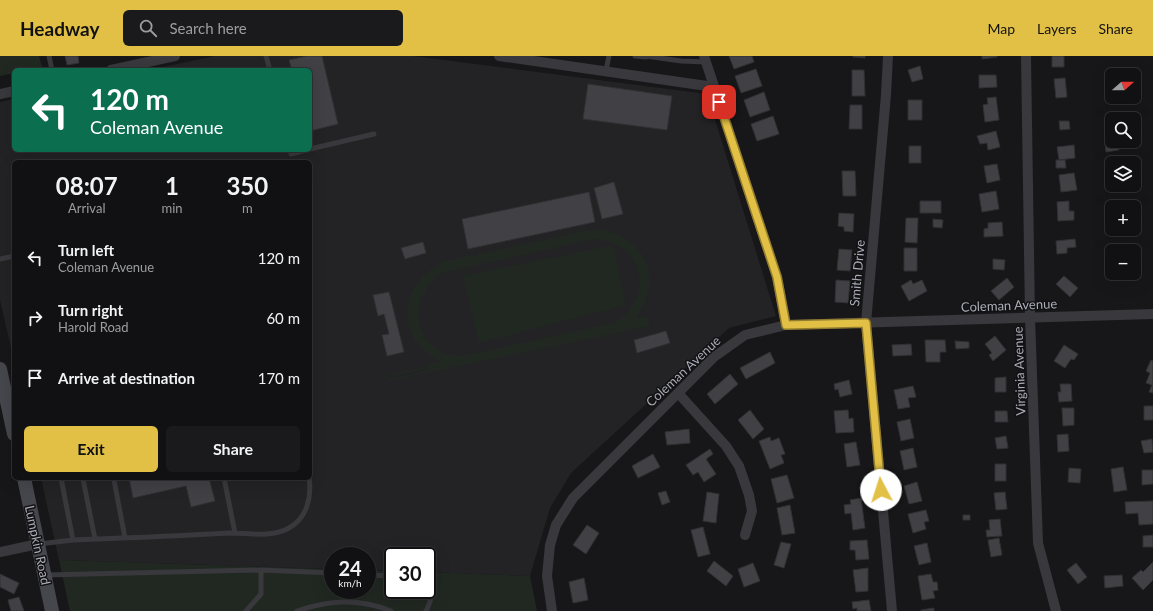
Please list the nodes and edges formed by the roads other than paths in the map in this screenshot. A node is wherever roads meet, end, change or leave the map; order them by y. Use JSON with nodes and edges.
{"nodes":[{"id":1,"x":49,"y":56,"type":"edge"},
{"id":2,"x":175,"y":56,"type":"edge"},
{"id":3,"x":266,"y":56,"type":"edge"},
{"id":4,"x":499,"y":56,"type":"edge"},
{"id":5,"x":609,"y":56,"type":"edge"},
{"id":6,"x":635,"y":56,"type":"edge"},
{"id":7,"x":888,"y":56,"type":"edge"},
{"id":8,"x":1026,"y":56,"type":"edge"},
{"id":9,"x":646,"y":57,"type":"edge"},
{"id":10,"x":680,"y":59,"type":"edge"},
{"id":11,"x":705,"y":59,"type":"edge"},
{"id":12,"x":52,"y":68,"type":"edge"},
{"id":13,"x":120,"y":68,"type":"edge"},
{"id":14,"x":269,"y":68,"type":"edge"},
{"id":15,"x":606,"y":70,"type":"junction"},
{"id":16,"x":714,"y":87,"type":"junction"},
{"id":17,"x":12,"y":91,"type":"edge"},
{"id":18,"x":0,"y":94,"type":"edge"},
{"id":19,"x":374,"y":134,"type":"dead end"},
{"id":20,"x":312,"y":149,"type":"edge"},
{"id":21,"x":12,"y":256,"type":"edge"},
{"id":22,"x":0,"y":259,"type":"edge"},
{"id":23,"x":1153,"y":314,"type":"edge"},
{"id":24,"x":1030,"y":317,"type":"junction"},
{"id":25,"x":866,"y":323,"type":"junction"},
{"id":26,"x":786,"y":325,"type":"junction"},
{"id":27,"x":0,"y":369,"type":"edge"},
{"id":28,"x":678,"y":393,"type":"junction"},
{"id":29,"x":12,"y":421,"type":"edge"},
{"id":30,"x":24,"y":480,"type":"edge"},
{"id":31,"x":61,"y":480,"type":"edge"},
{"id":32,"x":83,"y":480,"type":"edge"},
{"id":33,"x":114,"y":480,"type":"edge"},
{"id":34,"x":224,"y":480,"type":"edge"},
{"id":35,"x":309,"y":480,"type":"edge"},
{"id":36,"x":235,"y":533,"type":"junction"},
{"id":37,"x":745,"y":535,"type":"dead end"},
{"id":38,"x":125,"y":538,"type":"junction"},
{"id":39,"x":95,"y":539,"type":"junction"},
{"id":40,"x":73,"y":540,"type":"junction"},
{"id":41,"x":38,"y":544,"type":"junction"},
{"id":42,"x":0,"y":552,"type":"edge"},
{"id":43,"x":261,"y":570,"type":"junction"},
{"id":44,"x":324,"y":574,"type":"edge"},
{"id":45,"x":44,"y":575,"type":"junction"},
{"id":46,"x":431,"y":599,"type":"edge"},
{"id":47,"x":52,"y":611,"type":"edge"},
{"id":48,"x":246,"y":611,"type":"edge"},
{"id":49,"x":297,"y":611,"type":"edge"},
{"id":50,"x":391,"y":611,"type":"edge"},
{"id":51,"x":426,"y":611,"type":"edge"},
{"id":52,"x":552,"y":611,"type":"edge"},
{"id":53,"x":892,"y":611,"type":"edge"},
{"id":54,"x":1056,"y":611,"type":"edge"}],
"edges":[{"from":1,"to":12,"type":"lane"},
{"from":2,"to":13,"type":"street"},
{"from":3,"to":14,"type":"lane"},
{"from":4,"to":15,"type":"street"},
{"from":5,"to":15,"type":"lane"},
{"from":6,"to":9,"type":"lane"},
{"from":7,"to":25,"type":"street","name":"Smith Drive"},
{"from":8,"to":24,"type":"street","name":"Virginia Avenue"},
{"from":9,"to":10,"type":"lane"},
{"from":10,"to":11,"type":"lane"},
{"from":11,"to":16,"type":"street"},
{"from":15,"to":16,"type":"street"},
{"from":16,"to":26,"type":"street"},
{"from":17,"to":18,"type":"street"},
{"from":19,"to":20,"type":"lane"},
{"from":21,"to":22,"type":"lane"},
{"from":23,"to":24,"type":"street","name":"Coleman Avenue"},
{"from":24,"to":25,"type":"street","name":"Coleman Avenue"},
{"from":24,"to":54,"type":"street","name":"Virginia Avenue"},
{"from":25,"to":26,"type":"street","name":"Coleman Avenue"},
{"from":25,"to":53,"type":"street","name":"Smith Drive"},
{"from":26,"to":28,"type":"street","name":"Coleman Avenue"},
{"from":27,"to":29,"type":"main road"},
{"from":28,"to":37,"type":"street"},
{"from":28,"to":52,"type":"street","name":"Coleman Avenue"},
{"from":30,"to":41,"type":"main road","name":"Lumpkin Road"},
{"from":31,"to":40,"type":"lane"},
{"from":32,"to":39,"type":"lane"},
{"from":33,"to":38,"type":"lane"},
{"from":34,"to":36,"type":"lane"},
{"from":35,"to":36,"type":"lane"},
{"from":36,"to":38,"type":"lane"},
{"from":38,"to":39,"type":"lane"},
{"from":39,"to":40,"type":"lane"},
{"from":40,"to":41,"type":"lane"},
{"from":41,"to":42,"type":"street"},
{"from":41,"to":45,"type":"main road","name":"Lumpkin Road"},
{"from":43,"to":44,"type":"lane"},
{"from":43,"to":45,"type":"lane"},
{"from":43,"to":48,"type":"lane"},
{"from":45,"to":47,"type":"main road","name":"Lumpkin Road"},
{"from":46,"to":51,"type":"lane"},
{"from":49,"to":50,"type":"lane"}]}
